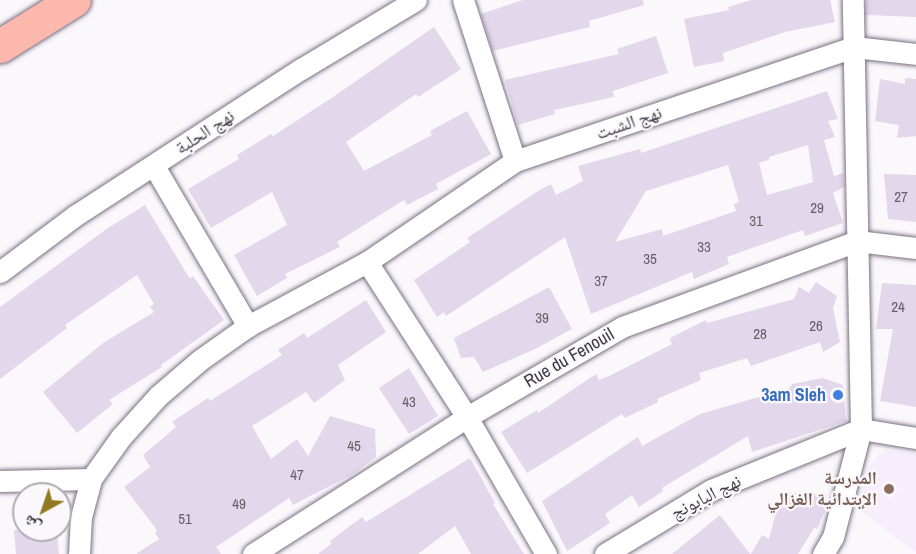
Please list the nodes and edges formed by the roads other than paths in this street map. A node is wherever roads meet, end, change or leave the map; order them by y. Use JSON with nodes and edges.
{"nodes":[{"id":1,"x":74,"y":0,"type":"edge"},
{"id":2,"x":416,"y":0,"type":"edge"},
{"id":3,"x":463,"y":0,"type":"edge"},
{"id":4,"x":853,"y":0,"type":"edge"},
{"id":5,"x":0,"y":46,"type":"edge"},
{"id":6,"x":854,"y":47,"type":"junction"},
{"id":7,"x":916,"y":54,"type":"edge"},
{"id":8,"x":515,"y":161,"type":"junction"},
{"id":9,"x":154,"y":166,"type":"junction"},
{"id":10,"x":857,"y":241,"type":"junction"},
{"id":11,"x":916,"y":248,"type":"edge"},
{"id":12,"x":366,"y":262,"type":"junction"},
{"id":13,"x":0,"y":272,"type":"edge"},
{"id":14,"x":248,"y":326,"type":"junction"},
{"id":15,"x":467,"y":417,"type":"junction"},
{"id":16,"x":861,"y":429,"type":"junction"},
{"id":17,"x":916,"y":438,"type":"edge"},
{"id":18,"x":91,"y":479,"type":"junction"},
{"id":19,"x":0,"y":481,"type":"edge"},
{"id":20,"x":79,"y":554,"type":"edge"},
{"id":21,"x":253,"y":554,"type":"edge"},
{"id":22,"x":546,"y":554,"type":"edge"},
{"id":23,"x":605,"y":554,"type":"edge"},
{"id":24,"x":823,"y":554,"type":"edge"}],
"edges":[{"from":1,"to":5,"type":"highway"},
{"from":2,"to":9,"type":"street","name":"نهج الحلبة"},
{"from":3,"to":8,"type":"street"},
{"from":4,"to":6,"type":"street"},
{"from":6,"to":7,"type":"street","name":"نهج الشبت"},
{"from":6,"to":8,"type":"street","name":"نهج الشبت"},
{"from":6,"to":10,"type":"street"},
{"from":8,"to":12,"type":"street","name":"نهج الشبت"},
{"from":9,"to":13,"type":"street","name":"نهج الحلبة"},
{"from":9,"to":14,"type":"street"},
{"from":10,"to":11,"type":"street","name":"Rue du Fenouil"},
{"from":10,"to":15,"type":"street","name":"Rue du Fenouil"},
{"from":10,"to":16,"type":"street"},
{"from":12,"to":14,"type":"street"},
{"from":12,"to":15,"type":"street"},
{"from":14,"to":18,"type":"street"},
{"from":15,"to":21,"type":"street","name":"Rue du Fenouil"},
{"from":15,"to":22,"type":"street"},
{"from":16,"to":17,"type":"street"},
{"from":16,"to":23,"type":"street","name":"نهج البابونج"},
{"from":16,"to":24,"type":"street"},
{"from":18,"to":19,"type":"street"},
{"from":18,"to":20,"type":"street"}]}
